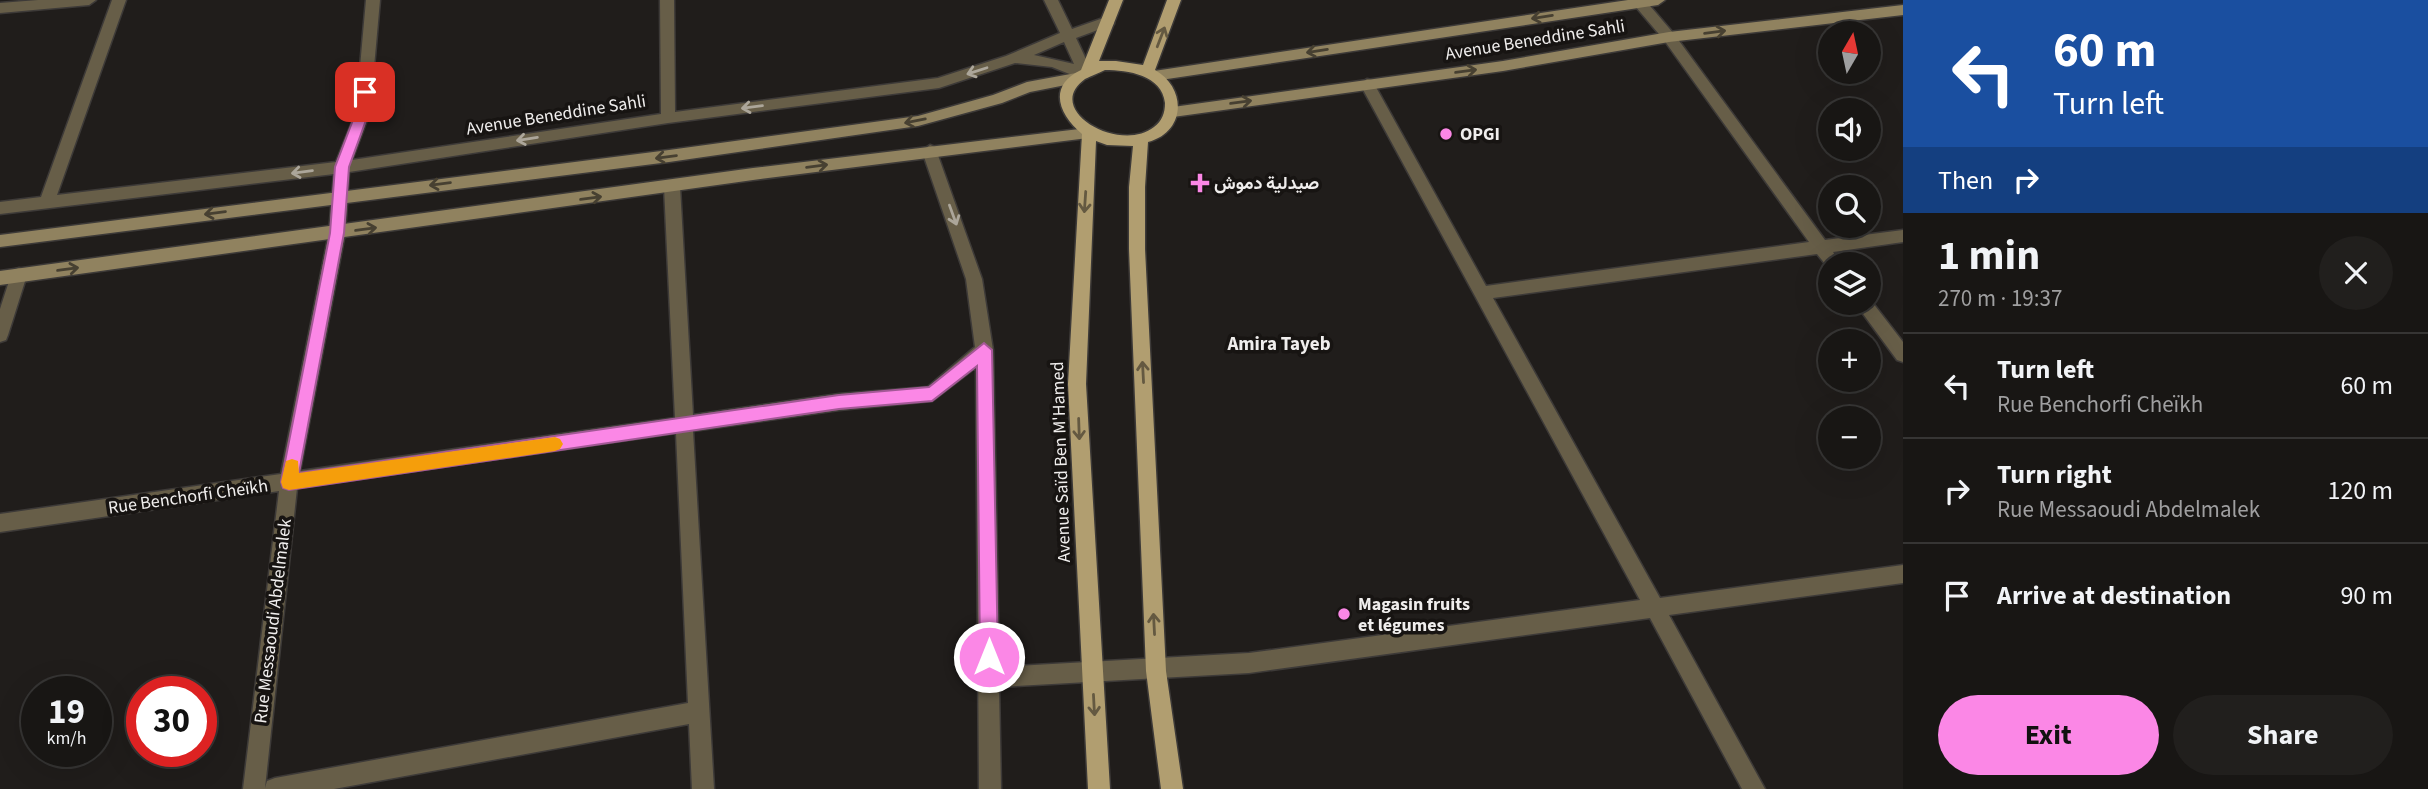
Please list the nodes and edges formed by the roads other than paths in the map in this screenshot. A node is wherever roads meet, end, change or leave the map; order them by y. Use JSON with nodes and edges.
{"nodes":[{"id":1,"x":89,"y":0,"type":"edge"},
{"id":2,"x":119,"y":0,"type":"edge"},
{"id":3,"x":373,"y":0,"type":"edge"},
{"id":4,"x":667,"y":0,"type":"edge"},
{"id":5,"x":1051,"y":0,"type":"edge"},
{"id":6,"x":1116,"y":0,"type":"edge"},
{"id":7,"x":1174,"y":0,"type":"edge"},
{"id":8,"x":1658,"y":0,"type":"edge"},
{"id":9,"x":1638,"y":1,"type":"edge"},
{"id":10,"x":0,"y":8,"type":"edge"},
{"id":11,"x":1903,"y":10,"type":"edge"},
{"id":12,"x":1109,"y":21,"type":"junction"},
{"id":13,"x":1067,"y":36,"type":"junction"},
{"id":14,"x":1668,"y":37,"type":"junction"},
{"id":15,"x":1011,"y":59,"type":"junction"},
{"id":16,"x":1082,"y":74,"type":"junction"},
{"id":17,"x":1151,"y":74,"type":"junction"},
{"id":18,"x":1367,"y":84,"type":"junction"},
{"id":19,"x":1173,"y":112,"type":"junction"},
{"id":20,"x":668,"y":118,"type":"junction"},
{"id":21,"x":1089,"y":133,"type":"junction"},
{"id":22,"x":1141,"y":140,"type":"junction"},
{"id":23,"x":930,"y":151,"type":"junction"},
{"id":24,"x":342,"y":167,"type":"junction"},
{"id":25,"x":672,"y":187,"type":"junction"},
{"id":26,"x":341,"y":196,"type":"junction"},
{"id":27,"x":47,"y":202,"type":"junction"},
{"id":28,"x":0,"y":208,"type":"edge"},
{"id":29,"x":337,"y":233,"type":"junction"},
{"id":30,"x":1903,"y":236,"type":"edge"},
{"id":31,"x":0,"y":241,"type":"edge"},
{"id":32,"x":1821,"y":247,"type":"junction"},
{"id":33,"x":1825,"y":252,"type":"edge"},
{"id":34,"x":19,"y":275,"type":"junction"},
{"id":35,"x":0,"y":278,"type":"edge"},
{"id":36,"x":1483,"y":293,"type":"junction"},
{"id":37,"x":1872,"y":315,"type":"edge"},
{"id":38,"x":0,"y":335,"type":"edge"},
{"id":39,"x":984,"y":350,"type":"junction"},
{"id":40,"x":1903,"y":355,"type":"edge"},
{"id":41,"x":685,"y":425,"type":"junction"},
{"id":42,"x":289,"y":482,"type":"junction"},
{"id":43,"x":0,"y":523,"type":"edge"},
{"id":44,"x":1903,"y":574,"type":"edge"},
{"id":45,"x":1655,"y":608,"type":"junction"},
{"id":46,"x":1091,"y":671,"type":"junction"},
{"id":47,"x":1157,"y":671,"type":"junction"},
{"id":48,"x":989,"y":678,"type":"junction"},
{"id":49,"x":698,"y":712,"type":"junction"},
{"id":50,"x":254,"y":789,"type":"edge"},
{"id":51,"x":275,"y":789,"type":"edge"},
{"id":52,"x":703,"y":789,"type":"edge"},
{"id":53,"x":990,"y":789,"type":"edge"},
{"id":54,"x":1098,"y":789,"type":"edge"},
{"id":55,"x":1172,"y":789,"type":"edge"},
{"id":56,"x":1754,"y":789,"type":"edge"}],
"edges":[{"from":1,"to":10,"type":"street"},
{"from":2,"to":27,"type":"street"},
{"from":3,"to":24,"type":"street","name":"Rue Messaoudi Abdelmalek"},
{"from":4,"to":20,"type":"street"},
{"from":5,"to":13,"type":"street"},
{"from":6,"to":12,"type":"main road"},
{"from":17,"to":7,"type":"main road","one_way":true},
{"from":8,"to":9,"type":"street","name":"Avenue Beneddine Sahli"},
{"from":9,"to":14,"type":"street"},
{"from":9,"to":17,"type":"street","name":"Avenue Beneddine Sahli","one_way":true},
{"from":14,"to":11,"type":"street","name":"Avenue Beneddine Sahli","one_way":true},
{"from":12,"to":13,"type":"street","name":"Avenue Beneddine Sahli"},
{"from":12,"to":16,"type":"main road"},
{"from":13,"to":15,"type":"street","name":"Avenue Beneddine Sahli"},
{"from":13,"to":16,"type":"street"},
{"from":18,"to":14,"type":"street","name":"Avenue Beneddine Sahli","one_way":true},
{"from":14,"to":32,"type":"street"},
{"from":15,"to":16,"type":"street"},
{"from":15,"to":20,"type":"street","name":"Avenue Beneddine Sahli","one_way":true},
{"from":16,"to":17,"type":"main road"},
{"from":16,"to":21,"type":"main road"},
{"from":16,"to":26,"type":"street","one_way":true},
{"from":17,"to":19,"type":"main road"},
{"from":19,"to":18,"type":"street","name":"Avenue Beneddine Sahli","one_way":true},
{"from":18,"to":36,"type":"street"},
{"from":19,"to":22,"type":"main road"},
{"from":20,"to":24,"type":"street","name":"Avenue Beneddine Sahli","one_way":true},
{"from":21,"to":22,"type":"main road"},
{"from":21,"to":23,"type":"street"},
{"from":21,"to":46,"type":"main road","name":"Avenue Saïd Ben M'Hamed","one_way":true},
{"from":47,"to":22,"type":"main road","one_way":true},
{"from":25,"to":23,"type":"street","one_way":true},
{"from":23,"to":39,"type":"street","one_way":true},
{"from":24,"to":26,"type":"street","name":"Rue Messaoudi Abdelmalek"},
{"from":24,"to":27,"type":"street","name":"Avenue Beneddine Sahli","one_way":true},
{"from":29,"to":25,"type":"street","one_way":true},
{"from":25,"to":41,"type":"street"},
{"from":26,"to":29,"type":"street","name":"Rue Messaoudi Abdelmalek"},
{"from":26,"to":31,"type":"street","one_way":true},
{"from":27,"to":28,"type":"street","name":"Avenue Beneddine Sahli"},
{"from":34,"to":29,"type":"street","one_way":true},
{"from":29,"to":42,"type":"street","name":"Rue Messaoudi Abdelmalek"},
{"from":30,"to":32,"type":"street"},
{"from":32,"to":33,"type":"street"},
{"from":32,"to":36,"type":"street"},
{"from":34,"to":35,"type":"street"},
{"from":34,"to":38,"type":"street"},
{"from":36,"to":45,"type":"street"},
{"from":37,"to":40,"type":"street"},
{"from":39,"to":41,"type":"street","name":"Rue Benchorfi Cheïkh"},
{"from":39,"to":48,"type":"street"},
{"from":41,"to":42,"type":"street","name":"Rue Benchorfi Cheïkh"},
{"from":41,"to":49,"type":"street"},
{"from":42,"to":43,"type":"street","name":"Rue Benchorfi Cheïkh"},
{"from":42,"to":50,"type":"street","name":"Rue Messaoudi Abdelmalek"},
{"from":44,"to":45,"type":"street"},
{"from":45,"to":47,"type":"street"},
{"from":45,"to":56,"type":"street"},
{"from":46,"to":47,"type":"street"},
{"from":46,"to":48,"type":"street"},
{"from":46,"to":54,"type":"main road","name":"Avenue Saïd Ben M'Hamed","one_way":true},
{"from":47,"to":55,"type":"main road"},
{"from":48,"to":53,"type":"street"},
{"from":49,"to":51,"type":"street"},
{"from":49,"to":52,"type":"street"}]}
